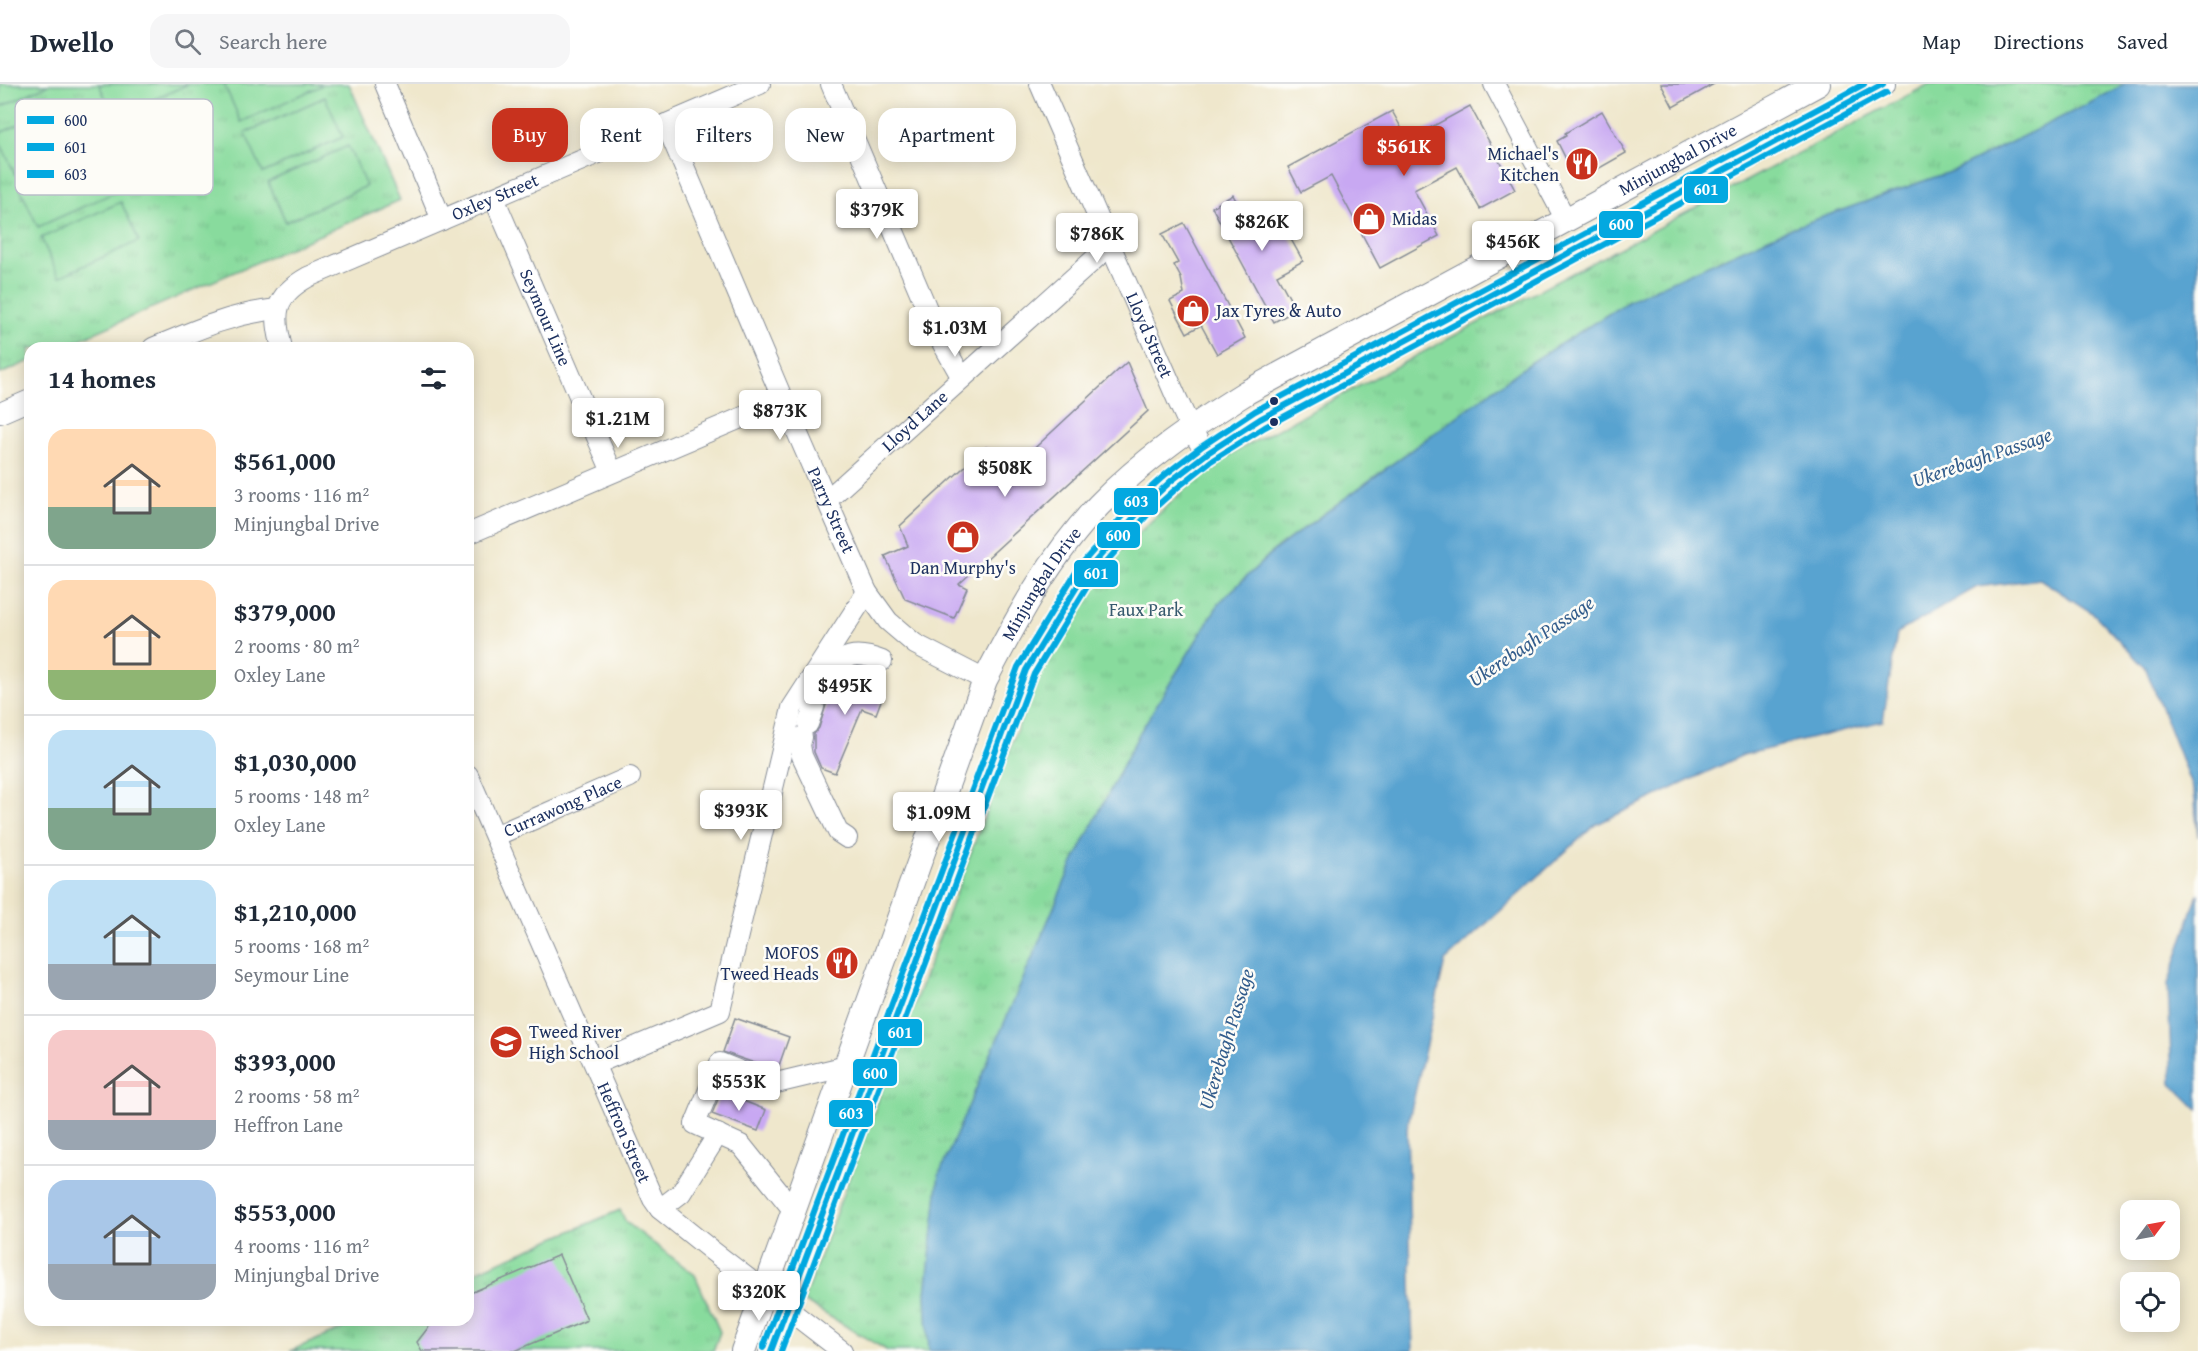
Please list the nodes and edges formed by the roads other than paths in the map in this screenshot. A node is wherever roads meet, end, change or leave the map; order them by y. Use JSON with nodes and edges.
{"nodes":[{"id":1,"x":385,"y":84,"type":"edge"},
{"id":2,"x":760,"y":84,"type":"edge"},
{"id":3,"x":831,"y":84,"type":"edge"},
{"id":4,"x":1040,"y":84,"type":"edge"},
{"id":5,"x":1494,"y":84,"type":"edge"},
{"id":6,"x":1818,"y":84,"type":"edge"},
{"id":7,"x":1883,"y":84,"type":"edge"},
{"id":8,"x":666,"y":124,"type":"junction"},
{"id":9,"x":494,"y":198,"type":"junction"},
{"id":10,"x":442,"y":220,"type":"junction"},
{"id":11,"x":1566,"y":220,"type":"junction"},
{"id":12,"x":1110,"y":246,"type":"junction"},
{"id":13,"x":277,"y":309,"type":"junction"},
{"id":14,"x":167,"y":342,"type":"edge"},
{"id":15,"x":281,"y":342,"type":"edge"},
{"id":16,"x":962,"y":378,"type":"junction"},
{"id":17,"x":783,"y":400,"type":"junction"},
{"id":18,"x":24,"y":403,"type":"edge"},
{"id":19,"x":0,"y":413,"type":"edge"},
{"id":20,"x":1190,"y":428,"type":"junction"},
{"id":21,"x":1206,"y":454,"type":"junction"},
{"id":22,"x":612,"y":472,"type":"junction"},
{"id":23,"x":827,"y":500,"type":"junction"},
{"id":24,"x":474,"y":531,"type":"edge"},
{"id":25,"x":867,"y":592,"type":"junction"},
{"id":26,"x":882,"y":661,"type":"dead end"},
{"id":27,"x":985,"y":680,"type":"junction"},
{"id":28,"x":630,"y":777,"type":"dead end"},
{"id":29,"x":474,"y":789,"type":"edge"},
{"id":30,"x":495,"y":836,"type":"junction"},
{"id":31,"x":847,"y":837,"type":"dead end"},
{"id":32,"x":595,"y":1064,"type":"junction"},
{"id":33,"x":847,"y":1066,"type":"junction"},
{"id":34,"x":718,"y":1134,"type":"junction"},
{"id":35,"x":660,"y":1209,"type":"junction"},
{"id":36,"x":794,"y":1211,"type":"junction"},
{"id":37,"x":765,"y":1290,"type":"junction"},
{"id":38,"x":786,"y":1307,"type":"junction"},
{"id":39,"x":743,"y":1351,"type":"edge"},
{"id":40,"x":771,"y":1351,"type":"edge"},
{"id":41,"x":842,"y":1351,"type":"edge"}],
"edges":[{"from":1,"to":10,"type":"street"},
{"from":2,"to":8,"type":"street","name":"Oxley Street"},
{"from":3,"to":16,"type":"street"},
{"from":4,"to":12,"type":"street","name":"Lloyd Street"},
{"from":5,"to":11,"type":"street"},
{"from":6,"to":11,"type":"main road","name":"Minjungbal Drive"},
{"from":7,"to":21,"type":"main road","name":"Minjungbal Drive"},
{"from":8,"to":9,"type":"street","name":"Oxley Street"},
{"from":8,"to":17,"type":"street","name":"Parry Street"},
{"from":9,"to":10,"type":"street","name":"Oxley Street"},
{"from":9,"to":22,"type":"street","name":"Seymour Line"},
{"from":10,"to":13,"type":"street","name":"Oxley Street"},
{"from":11,"to":20,"type":"main road","name":"Minjungbal Drive"},
{"from":12,"to":16,"type":"street","name":"Lloyd Lane"},
{"from":12,"to":20,"type":"street","name":"Lloyd Street"},
{"from":13,"to":14,"type":"street"},
{"from":13,"to":15,"type":"street"},
{"from":16,"to":23,"type":"street","name":"Lloyd Lane"},
{"from":17,"to":22,"type":"street"},
{"from":17,"to":23,"type":"street","name":"Parry Street"},
{"from":18,"to":19,"type":"street"},
{"from":20,"to":21,"type":"street","name":"Lloyd Street"},
{"from":20,"to":27,"type":"main road","name":"Minjungbal Drive"},
{"from":21,"to":38,"type":"main road","name":"Minjungbal Drive"},
{"from":22,"to":24,"type":"street"},
{"from":23,"to":25,"type":"street","name":"Parry Street"},
{"from":25,"to":27,"type":"street","name":"Parry Street"},
{"from":25,"to":32,"type":"street"},
{"from":26,"to":31,"type":"street"},
{"from":27,"to":33,"type":"main road","name":"Minjungbal Drive"},
{"from":28,"to":30,"type":"street","name":"Currawong Place"},
{"from":29,"to":30,"type":"street","name":"Heffron Street"},
{"from":30,"to":32,"type":"street","name":"Heffron Street"},
{"from":32,"to":35,"type":"street","name":"Heffron Street"},
{"from":33,"to":34,"type":"street"},
{"from":33,"to":36,"type":"main road","name":"Minjungbal Drive"},
{"from":34,"to":35,"type":"street"},
{"from":34,"to":36,"type":"street"},
{"from":35,"to":37,"type":"street","name":"Heffron Street"},
{"from":36,"to":37,"type":"main road","name":"Minjungbal Drive"},
{"from":37,"to":38,"type":"street","name":"Heffron Street"},
{"from":37,"to":39,"type":"main road","name":"Minjungbal Drive"},
{"from":38,"to":40,"type":"main road","name":"Minjungbal Drive"},
{"from":38,"to":41,"type":"street","name":"Heffron Street"}]}
